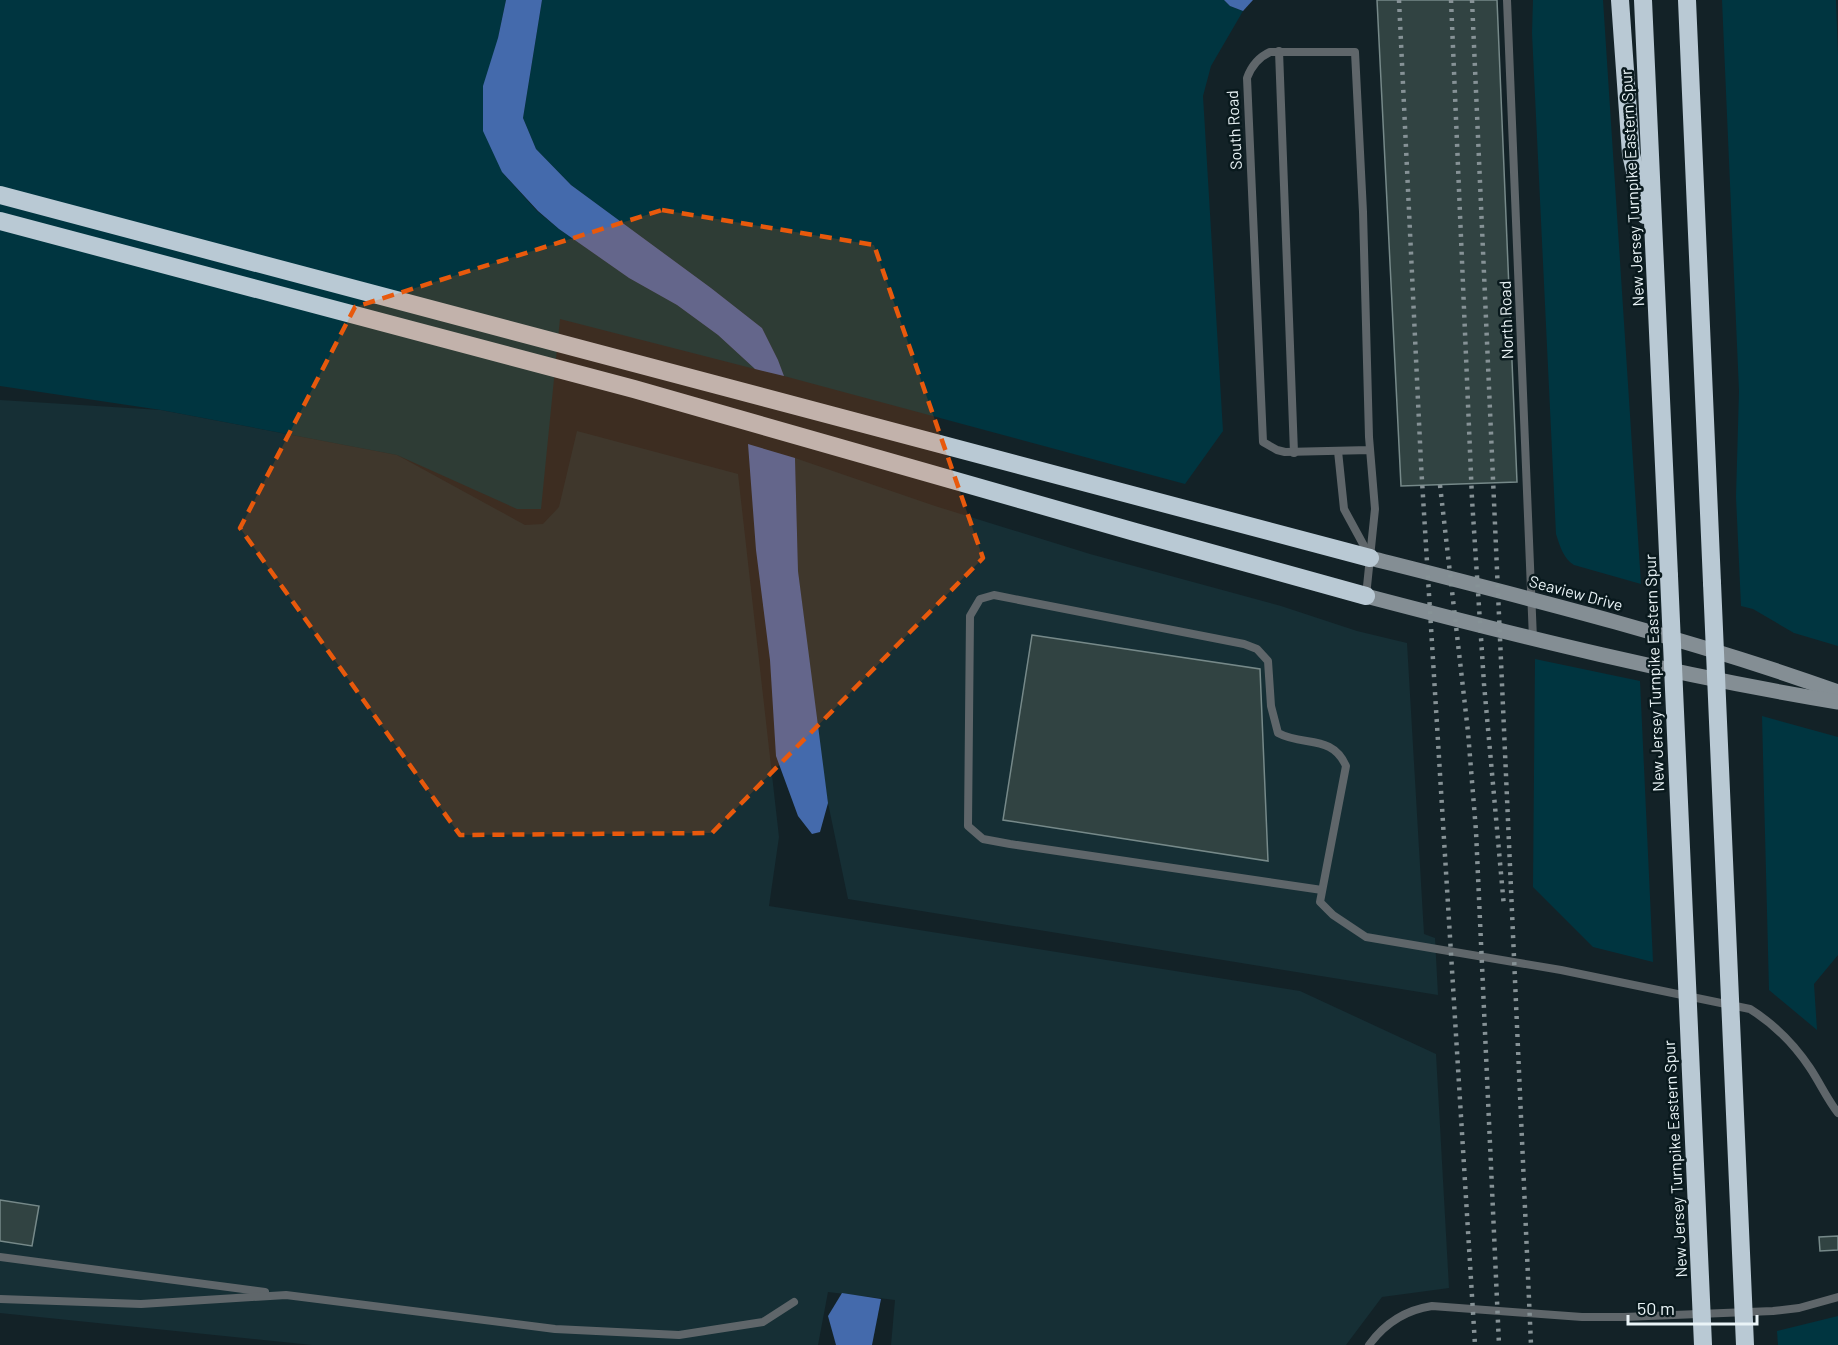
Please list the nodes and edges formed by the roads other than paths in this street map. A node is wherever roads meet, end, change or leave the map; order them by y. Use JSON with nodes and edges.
{"nodes":[{"id":1,"x":1508,"y":0,"type":"edge"},
{"id":2,"x":1620,"y":0,"type":"edge"},
{"id":3,"x":1643,"y":0,"type":"edge"},
{"id":4,"x":1687,"y":0,"type":"edge"},
{"id":5,"x":1279,"y":51,"type":"junction"},
{"id":6,"x":0,"y":195,"type":"edge"},
{"id":7,"x":0,"y":220,"type":"edge"},
{"id":8,"x":1655,"y":257,"type":"junction"},
{"id":9,"x":1370,"y":450,"type":"junction"},
{"id":10,"x":1338,"y":451,"type":"junction"},
{"id":11,"x":1294,"y":453,"type":"junction"},
{"id":12,"x":1370,"y":558,"type":"junction"},
{"id":13,"x":1366,"y":596,"type":"junction"},
{"id":14,"x":1532,"y":599,"type":"junction"},
{"id":15,"x":1533,"y":639,"type":"junction"},
{"id":16,"x":1838,"y":692,"type":"edge"},
{"id":17,"x":1838,"y":702,"type":"edge"},
{"id":18,"x":1322,"y":890,"type":"junction"},
{"id":19,"x":1838,"y":1113,"type":"edge"},
{"id":20,"x":0,"y":1257,"type":"edge"},
{"id":21,"x":286,"y":1294,"type":"junction"},
{"id":22,"x":1838,"y":1297,"type":"edge"},
{"id":23,"x":0,"y":1299,"type":"edge"},
{"id":24,"x":794,"y":1302,"type":"dead end"},
{"id":25,"x":1369,"y":1345,"type":"edge"},
{"id":26,"x":1703,"y":1345,"type":"edge"},
{"id":27,"x":1745,"y":1345,"type":"edge"}],
"edges":[{"from":1,"to":14,"type":"lane","name":"North Road"},
{"from":2,"to":8,"type":"highway"},
{"from":3,"to":8,"type":"highway","name":"New Jersey Turnpike Eastern Spur"},
{"from":4,"to":27,"type":"highway","bridge":true},
{"from":5,"to":9,"type":"lane"},
{"from":5,"to":11,"type":"lane"},
{"from":5,"to":11,"type":"lane","name":"South Road"},
{"from":6,"to":12,"type":"highway"},
{"from":7,"to":13,"type":"highway"},
{"from":8,"to":26,"type":"highway","name":"New Jersey Turnpike Eastern Spur","bridge":true},
{"from":9,"to":10,"type":"lane","name":"South Road"},
{"from":9,"to":12,"type":"lane"},
{"from":10,"to":11,"type":"lane","name":"South Road"},
{"from":10,"to":12,"type":"lane"},
{"from":12,"to":13,"type":"lane"},
{"from":12,"to":14,"type":"main road","name":"Seaview Drive"},
{"from":13,"to":15,"type":"main road"},
{"from":14,"to":15,"type":"lane","name":"North Road"},
{"from":14,"to":16,"type":"main road","name":"Seaview Drive"},
{"from":15,"to":17,"type":"main road"},
{"from":18,"to":18,"type":"lane"},
{"from":18,"to":19,"type":"lane"},
{"from":20,"to":21,"type":"lane"},
{"from":21,"to":23,"type":"lane"},
{"from":21,"to":24,"type":"lane"},
{"from":22,"to":25,"type":"lane"}]}
